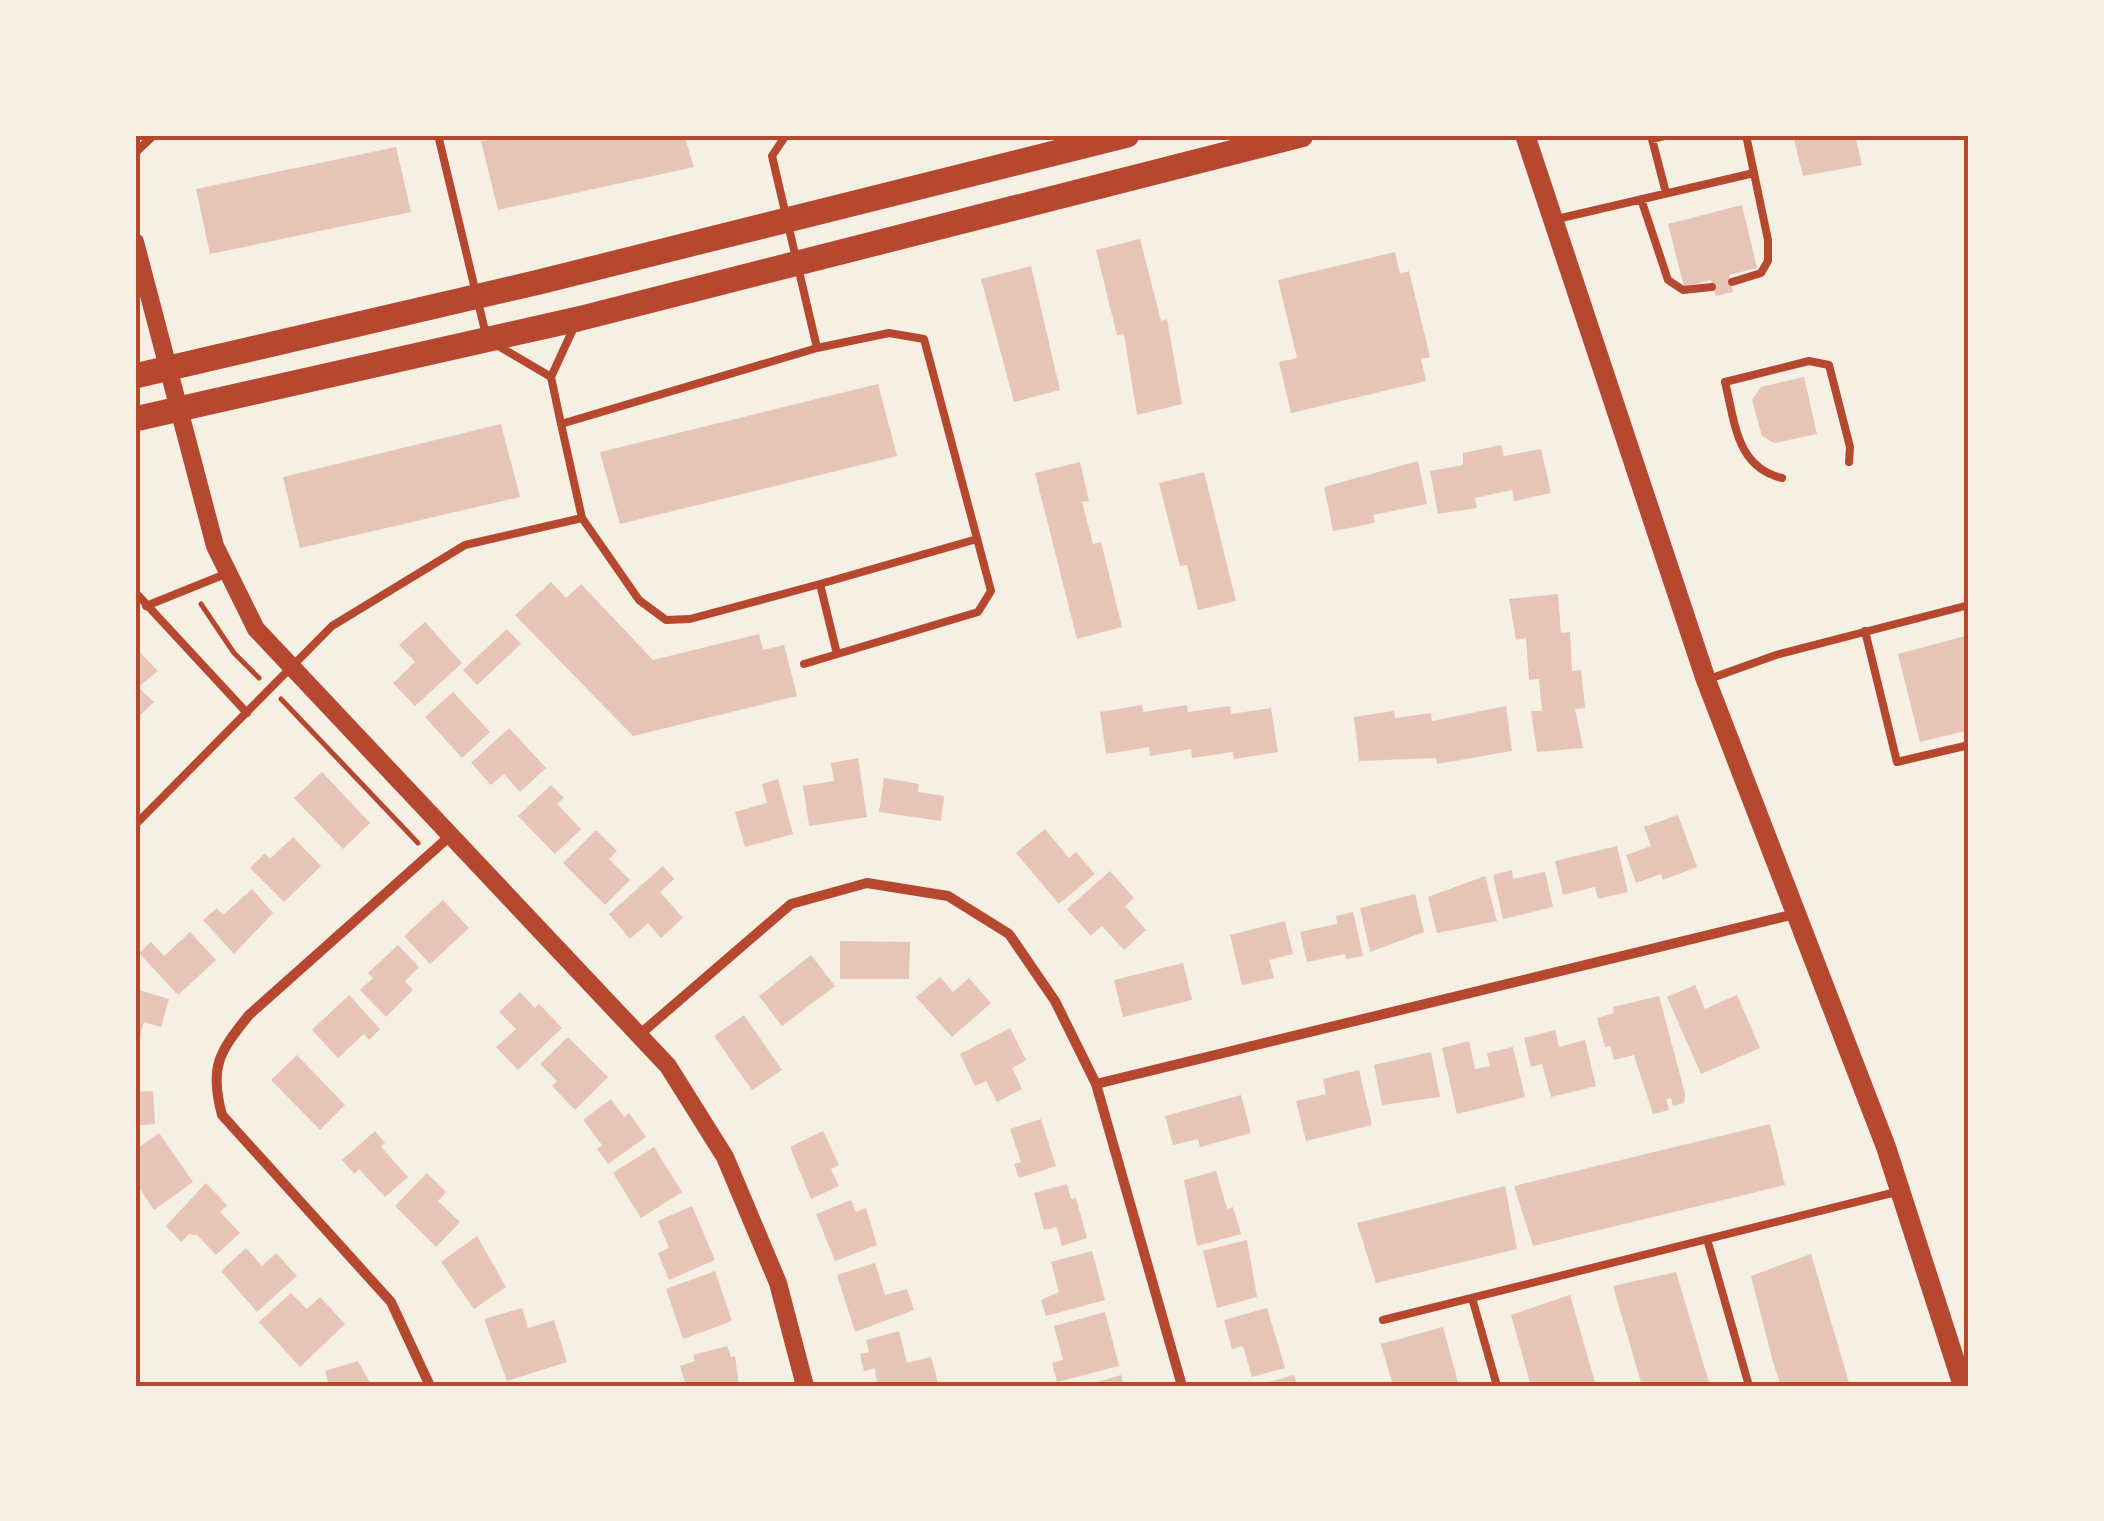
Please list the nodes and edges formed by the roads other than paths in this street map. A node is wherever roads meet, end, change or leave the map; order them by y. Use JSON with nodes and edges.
{"nodes":[{"id":1,"x":154,"y":135,"type":"edge"},
{"id":2,"x":438,"y":135,"type":"edge"},
{"id":3,"x":786,"y":135,"type":"edge"},
{"id":4,"x":1127,"y":135,"type":"edge"},
{"id":5,"x":1302,"y":135,"type":"edge"},
{"id":6,"x":1525,"y":135,"type":"edge"},
{"id":7,"x":1668,"y":135,"type":"edge"},
{"id":8,"x":1746,"y":135,"type":"edge"},
{"id":9,"x":135,"y":152,"type":"edge"},
{"id":10,"x":1754,"y":173,"type":"junction"},
{"id":11,"x":1666,"y":193,"type":"junction"},
{"id":12,"x":1640,"y":199,"type":"junction"},
{"id":13,"x":1553,"y":220,"type":"junction"},
{"id":14,"x":789,"y":221,"type":"junction"},
{"id":15,"x":135,"y":242,"type":"edge"},
{"id":16,"x":798,"y":260,"type":"junction"},
{"id":17,"x":1732,"y":282,"type":"dead end"},
{"id":18,"x":1712,"y":288,"type":"dead end"},
{"id":19,"x":477,"y":296,"type":"junction"},
{"id":20,"x":578,"y":319,"type":"junction"},
{"id":21,"x":486,"y":338,"type":"junction"},
{"id":22,"x":818,"y":348,"type":"junction"},
{"id":23,"x":168,"y":366,"type":"junction"},
{"id":24,"x":135,"y":376,"type":"edge"},
{"id":25,"x":551,"y":377,"type":"junction"},
{"id":26,"x":179,"y":411,"type":"junction"},
{"id":27,"x":135,"y":419,"type":"edge"},
{"id":28,"x":561,"y":424,"type":"junction"},
{"id":29,"x":1849,"y":462,"type":"dead end"},
{"id":30,"x":1782,"y":478,"type":"dead end"},
{"id":31,"x":582,"y":518,"type":"junction"},
{"id":32,"x":977,"y":539,"type":"junction"},
{"id":33,"x":228,"y":573,"type":"junction"},
{"id":34,"x":820,"y":584,"type":"junction"},
{"id":35,"x":135,"y":592,"type":"edge"},
{"id":36,"x":1969,"y":605,"type":"edge"},
{"id":37,"x":146,"y":606,"type":"junction"},
{"id":38,"x":1865,"y":631,"type":"junction"},
{"id":39,"x":837,"y":654,"type":"junction"},
{"id":40,"x":804,"y":664,"type":"dead end"},
{"id":41,"x":290,"y":665,"type":"junction"},
{"id":42,"x":1706,"y":680,"type":"junction"},
{"id":43,"x":247,"y":713,"type":"junction"},
{"id":44,"x":1969,"y":745,"type":"edge"},
{"id":45,"x":135,"y":825,"type":"edge"},
{"id":46,"x":450,"y":836,"type":"junction"},
{"id":47,"x":1796,"y":913,"type":"junction"},
{"id":48,"x":639,"y":1035,"type":"junction"},
{"id":49,"x":1096,"y":1084,"type":"junction"},
{"id":50,"x":1900,"y":1191,"type":"junction"},
{"id":51,"x":1707,"y":1239,"type":"junction"},
{"id":52,"x":1472,"y":1298,"type":"junction"},
{"id":53,"x":1383,"y":1320,"type":"dead end"},
{"id":54,"x":430,"y":1386,"type":"edge"},
{"id":55,"x":805,"y":1386,"type":"edge"},
{"id":56,"x":1182,"y":1386,"type":"edge"},
{"id":57,"x":1497,"y":1386,"type":"edge"},
{"id":58,"x":1749,"y":1386,"type":"edge"},
{"id":59,"x":1963,"y":1386,"type":"edge"}],
"edges":[{"from":1,"to":9,"type":"lane"},
{"from":2,"to":19,"type":"lane"},
{"from":3,"to":14,"type":"lane"},
{"from":4,"to":14,"type":"main road"},
{"from":5,"to":16,"type":"main road"},
{"from":6,"to":13,"type":"main road"},
{"from":7,"to":11,"type":"lane"},
{"from":8,"to":10,"type":"lane"},
{"from":10,"to":11,"type":"lane"},
{"from":10,"to":17,"type":"lane"},
{"from":11,"to":12,"type":"lane"},
{"from":12,"to":13,"type":"lane"},
{"from":12,"to":18,"type":"lane"},
{"from":13,"to":42,"type":"main road"},
{"from":14,"to":16,"type":"lane"},
{"from":14,"to":19,"type":"main road"},
{"from":15,"to":23,"type":"street"},
{"from":16,"to":20,"type":"main road"},
{"from":16,"to":22,"type":"lane"},
{"from":19,"to":21,"type":"lane"},
{"from":19,"to":23,"type":"main road"},
{"from":20,"to":21,"type":"main road"},
{"from":20,"to":25,"type":"lane"},
{"from":21,"to":25,"type":"lane"},
{"from":21,"to":26,"type":"main road"},
{"from":22,"to":28,"type":"lane"},
{"from":22,"to":32,"type":"lane"},
{"from":23,"to":24,"type":"main road"},
{"from":23,"to":26,"type":"street"},
{"from":25,"to":28,"type":"lane"},
{"from":26,"to":27,"type":"main road"},
{"from":26,"to":33,"type":"street"},
{"from":28,"to":31,"type":"lane"},
{"from":29,"to":30,"type":"lane"},
{"from":31,"to":34,"type":"lane"},
{"from":31,"to":41,"type":"lane"},
{"from":32,"to":34,"type":"lane"},
{"from":32,"to":39,"type":"lane"},
{"from":33,"to":37,"type":"lane"},
{"from":33,"to":41,"type":"street"},
{"from":34,"to":39,"type":"lane"},
{"from":35,"to":37,"type":"lane"},
{"from":36,"to":38,"type":"lane"},
{"from":37,"to":43,"type":"lane"},
{"from":38,"to":42,"type":"lane"},
{"from":38,"to":44,"type":"lane"},
{"from":39,"to":40,"type":"lane"},
{"from":41,"to":43,"type":"lane"},
{"from":41,"to":46,"type":"street"},
{"from":42,"to":47,"type":"main road"},
{"from":43,"to":45,"type":"lane"},
{"from":46,"to":48,"type":"street"},
{"from":46,"to":54,"type":"street"},
{"from":47,"to":49,"type":"street"},
{"from":47,"to":50,"type":"main road"},
{"from":48,"to":49,"type":"street"},
{"from":48,"to":55,"type":"street"},
{"from":49,"to":56,"type":"street"},
{"from":50,"to":51,"type":"lane"},
{"from":50,"to":59,"type":"main road"},
{"from":51,"to":52,"type":"lane"},
{"from":51,"to":58,"type":"lane"},
{"from":52,"to":53,"type":"lane"},
{"from":52,"to":57,"type":"lane"}]}
